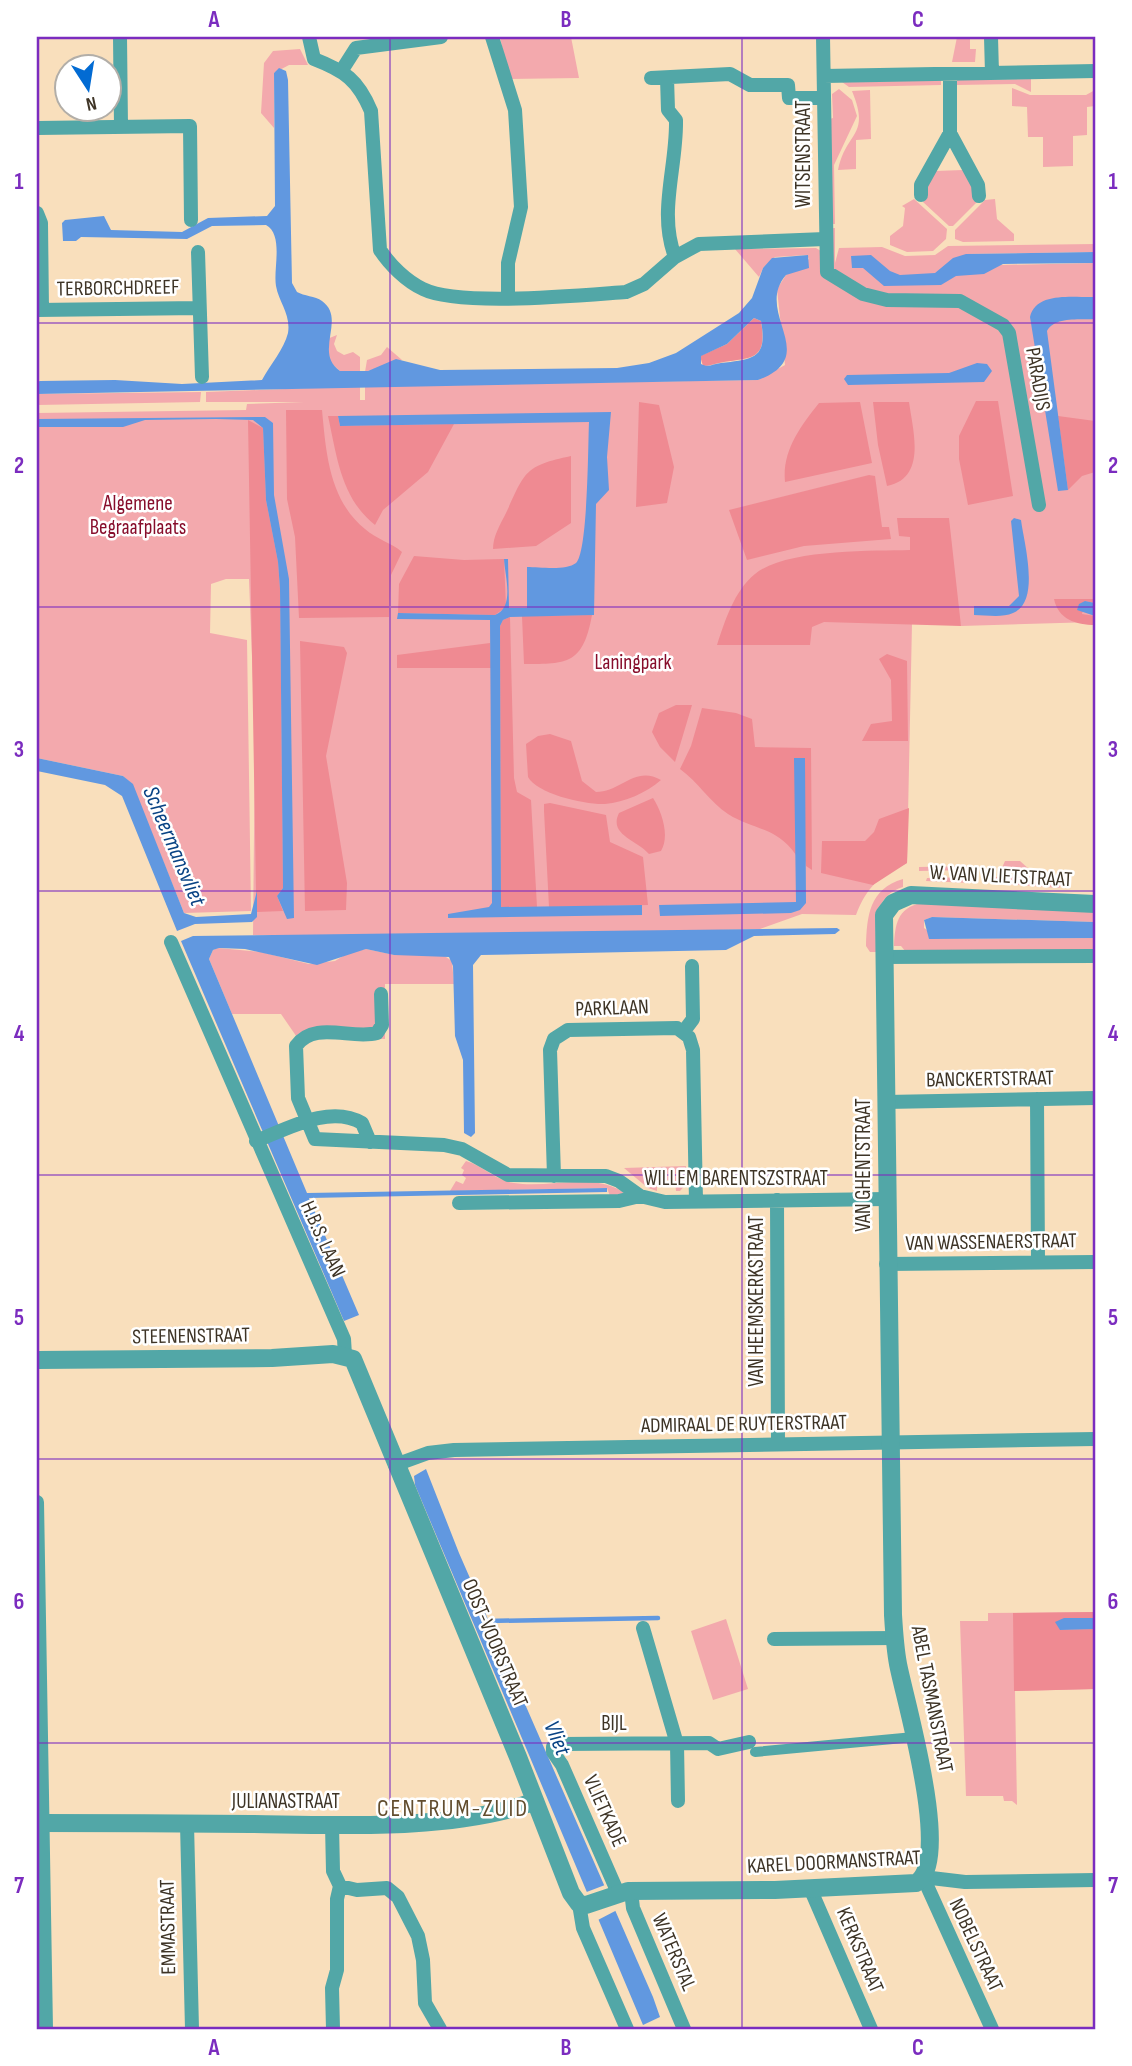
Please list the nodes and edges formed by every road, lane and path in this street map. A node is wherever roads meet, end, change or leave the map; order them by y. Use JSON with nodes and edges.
{"nodes":[{"id":1,"x":120,"y":37,"type":"edge"},
{"id":2,"x":309,"y":37,"type":"edge"},
{"id":3,"x":441,"y":37,"type":"edge"},
{"id":4,"x":492,"y":37,"type":"edge"},
{"id":5,"x":823,"y":37,"type":"edge"},
{"id":6,"x":991,"y":37,"type":"edge"},
{"id":7,"x":342,"y":70,"type":"junction"},
{"id":8,"x":1095,"y":71,"type":"edge"},
{"id":9,"x":992,"y":73,"type":"junction"},
{"id":10,"x":950,"y":74,"type":"junction"},
{"id":11,"x":824,"y":75,"type":"junction"},
{"id":12,"x":651,"y":78,"type":"dead end"},
{"id":13,"x":667,"y":78,"type":"junction"},
{"id":14,"x":824,"y":98,"type":"junction"},
{"id":15,"x":121,"y":127,"type":"junction"},
{"id":16,"x":37,"y":128,"type":"edge"},
{"id":17,"x":950,"y":133,"type":"junction"},
{"id":18,"x":921,"y":195,"type":"dead end"},
{"id":19,"x":979,"y":196,"type":"dead end"},
{"id":20,"x":37,"y":213,"type":"edge"},
{"id":21,"x":191,"y":220,"type":"dead end"},
{"id":22,"x":825,"y":239,"type":"junction"},
{"id":23,"x":198,"y":252,"type":"dead end"},
{"id":24,"x":674,"y":257,"type":"junction"},
{"id":25,"x":827,"y":272,"type":"joint"},
{"id":26,"x":508,"y":297,"type":"junction"},
{"id":27,"x":199,"y":308,"type":"junction"},
{"id":28,"x":39,"y":309,"type":"edge"},
{"id":29,"x":202,"y":377,"type":"dead end"},
{"id":30,"x":1038,"y":505,"type":"dead end"},
{"id":31,"x":905,"y":896,"type":"joint"},
{"id":32,"x":1095,"y":904,"type":"edge"},
{"id":33,"x":171,"y":942,"type":"dead end"},
{"id":34,"x":884,"y":957,"type":"junction"},
{"id":35,"x":1095,"y":957,"type":"edge"},
{"id":36,"x":692,"y":966,"type":"dead end"},
{"id":37,"x":381,"y":994,"type":"dead end"},
{"id":38,"x":684,"y":1031,"type":"junction"},
{"id":39,"x":1095,"y":1098,"type":"edge"},
{"id":40,"x":1037,"y":1099,"type":"junction"},
{"id":41,"x":886,"y":1102,"type":"junction"},
{"id":42,"x":307,"y":1122,"type":"junction"},
{"id":43,"x":259,"y":1140,"type":"junction"},
{"id":44,"x":370,"y":1142,"type":"junction"},
{"id":45,"x":554,"y":1176,"type":"junction"},
{"id":46,"x":640,"y":1196,"type":"junction"},
{"id":47,"x":886,"y":1199,"type":"junction"},
{"id":48,"x":777,"y":1200,"type":"junction"},
{"id":49,"x":696,"y":1201,"type":"junction"},
{"id":50,"x":459,"y":1203,"type":"dead end"},
{"id":51,"x":1038,"y":1262,"type":"junction"},
{"id":52,"x":1095,"y":1262,"type":"edge"},
{"id":53,"x":886,"y":1264,"type":"junction"},
{"id":54,"x":345,"y":1355,"type":"junction"},
{"id":55,"x":37,"y":1360,"type":"edge"},
{"id":56,"x":1095,"y":1439,"type":"edge"},
{"id":57,"x":890,"y":1443,"type":"junction"},
{"id":58,"x":778,"y":1444,"type":"junction"},
{"id":59,"x":395,"y":1465,"type":"junction"},
{"id":60,"x":37,"y":1502,"type":"edge"},
{"id":61,"x":643,"y":1628,"type":"dead end"},
{"id":62,"x":895,"y":1638,"type":"junction"},
{"id":63,"x":774,"y":1639,"type":"dead end"},
{"id":64,"x":914,"y":1737,"type":"junction"},
{"id":65,"x":677,"y":1744,"type":"junction"},
{"id":66,"x":752,"y":1747,"type":"joint"},
{"id":67,"x":552,"y":1748,"type":"joint"},
{"id":68,"x":678,"y":1801,"type":"dead end"},
{"id":69,"x":533,"y":1802,"type":"junction"},
{"id":70,"x":40,"y":1823,"type":"edge"},
{"id":71,"x":187,"y":1824,"type":"junction"},
{"id":72,"x":332,"y":1825,"type":"junction"},
{"id":73,"x":923,"y":1878,"type":"junction"},
{"id":74,"x":1095,"y":1880,"type":"edge"},
{"id":75,"x":340,"y":1886,"type":"junction"},
{"id":76,"x":810,"y":1888,"type":"junction"},
{"id":77,"x":620,"y":1893,"type":"junction"},
{"id":78,"x":584,"y":1904,"type":"junction"},
{"id":79,"x":46,"y":2029,"type":"edge"},
{"id":80,"x":192,"y":2029,"type":"edge"},
{"id":81,"x":333,"y":2029,"type":"edge"},
{"id":82,"x":440,"y":2029,"type":"edge"},
{"id":83,"x":628,"y":2029,"type":"edge"},
{"id":84,"x":684,"y":2029,"type":"edge"},
{"id":85,"x":871,"y":2029,"type":"edge"},
{"id":86,"x":992,"y":2029,"type":"edge"}],
"edges":[{"from":1,"to":15,"type":"street"},
{"from":2,"to":7,"type":"street"},
{"from":3,"to":7,"type":"street"},
{"from":4,"to":26,"type":"street"},
{"from":5,"to":11,"type":"street","name":"WITSENSTRAAT"},
{"from":6,"to":9,"type":"street"},
{"from":7,"to":26,"type":"street"},
{"from":8,"to":9,"type":"street"},
{"from":9,"to":10,"type":"street"},
{"from":10,"to":11,"type":"street"},
{"from":10,"to":17,"type":"street"},
{"from":11,"to":14,"type":"street","name":"WITSENSTRAAT"},
{"from":12,"to":13,"type":"street"},
{"from":13,"to":14,"type":"street"},
{"from":13,"to":24,"type":"street"},
{"from":14,"to":22,"type":"street","name":"WITSENSTRAAT"},
{"from":15,"to":16,"type":"street"},
{"from":15,"to":21,"type":"street"},
{"from":17,"to":18,"type":"street"},
{"from":17,"to":19,"type":"street"},
{"from":20,"to":28,"type":"street"},
{"from":22,"to":24,"type":"street"},
{"from":22,"to":25,"type":"street","name":"WITSENSTRAAT"},
{"from":23,"to":27,"type":"street","name":"TERBORCHDREEF"},
{"from":24,"to":26,"type":"street"},
{"from":25,"to":30,"type":"street","name":"PARADIJS"},
{"from":27,"to":28,"type":"street","name":"TERBORCHDREEF"},
{"from":27,"to":29,"type":"street","name":"TERBORCHDREEF"},
{"from":31,"to":32,"type":"street","name":"W. VAN VLIETSTRAAT"},
{"from":31,"to":34,"type":"street","name":"VAN GHENTSTRAAT"},
{"from":33,"to":43,"type":"street","name":"H.B.S. LAAN"},
{"from":34,"to":35,"type":"street"},
{"from":34,"to":41,"type":"street","name":"VAN GHENTSTRAAT"},
{"from":36,"to":38,"type":"street"},
{"from":37,"to":42,"type":"street"},
{"from":38,"to":45,"type":"street","name":"PARKLAAN"},
{"from":38,"to":49,"type":"street"},
{"from":39,"to":40,"type":"street","name":"BANCKERTSTRAAT"},
{"from":40,"to":41,"type":"street","name":"BANCKERTSTRAAT"},
{"from":40,"to":51,"type":"street"},
{"from":41,"to":47,"type":"street","name":"VAN GHENTSTRAAT"},
{"from":42,"to":43,"type":"street"},
{"from":42,"to":44,"type":"street"},
{"from":42,"to":44,"type":"street"},
{"from":43,"to":54,"type":"street","name":"H.B.S. LAAN"},
{"from":44,"to":45,"type":"street"},
{"from":45,"to":46,"type":"street"},
{"from":46,"to":49,"type":"street","name":"WILLEM BARENTSZSTRAAT"},
{"from":46,"to":50,"type":"street","name":"WILLEM BARENTSZSTRAAT"},
{"from":47,"to":48,"type":"street","name":"WILLEM BARENTSZSTRAAT"},
{"from":47,"to":53,"type":"street","name":"VAN GHENTSTRAAT"},
{"from":48,"to":49,"type":"street","name":"WILLEM BARENTSZSTRAAT"},
{"from":48,"to":58,"type":"street","name":"VAN HEEMSKERKSTRAAT"},
{"from":51,"to":52,"type":"street","name":"VAN WASSENAERSTRAAT"},
{"from":51,"to":53,"type":"street","name":"VAN WASSENAERSTRAAT"},
{"from":53,"to":57,"type":"street","name":"VAN GHENTSTRAAT"},
{"from":54,"to":55,"type":"street","name":"STEENENSTRAAT"},
{"from":54,"to":59,"type":"street","name":"OOST-VOORSTRAAT"},
{"from":56,"to":57,"type":"street","name":"ADMIRAAL DE RUYTERSTRAAT"},
{"from":57,"to":58,"type":"street","name":"ADMIRAAL DE RUYTERSTRAAT"},
{"from":57,"to":62,"type":"street","name":"ABEL TASMANSTRAAT"},
{"from":58,"to":59,"type":"street","name":"ADMIRAAL DE RUYTERSTRAAT"},
{"from":59,"to":69,"type":"street","name":"OOST-VOORSTRAAT"},
{"from":60,"to":70,"type":"street"},
{"from":61,"to":65,"type":"street"},
{"from":62,"to":63,"type":"street"},
{"from":62,"to":64,"type":"street","name":"ABEL TASMANSTRAAT"},
{"from":64,"to":66,"type":"street"},
{"from":64,"to":73,"type":"street","name":"ABEL TASMANSTRAAT"},
{"from":65,"to":66,"type":"street","name":"BIJL"},
{"from":65,"to":67,"type":"street","name":"BIJL"},
{"from":65,"to":68,"type":"street"},
{"from":67,"to":77,"type":"street","name":"VLIETKADE"},
{"from":69,"to":72,"type":"street","name":"JULIANASTRAAT"},
{"from":69,"to":78,"type":"street","name":"OOST-VOORSTRAAT"},
{"from":70,"to":71,"type":"street","name":"JULIANASTRAAT"},
{"from":70,"to":79,"type":"street"},
{"from":71,"to":72,"type":"street","name":"JULIANASTRAAT"},
{"from":71,"to":80,"type":"street","name":"EMMASTRAAT"},
{"from":72,"to":75,"type":"street"},
{"from":73,"to":74,"type":"street","name":"KAREL DOORMANSTRAAT"},
{"from":73,"to":76,"type":"street","name":"KAREL DOORMANSTRAAT"},
{"from":73,"to":86,"type":"street","name":"NOBELSTRAAT"},
{"from":75,"to":81,"type":"street"},
{"from":75,"to":82,"type":"street"},
{"from":76,"to":77,"type":"street","name":"KAREL DOORMANSTRAAT"},
{"from":76,"to":85,"type":"street","name":"KERKSTRAAT"},
{"from":77,"to":78,"type":"street","name":"KAREL DOORMANSTRAAT"},
{"from":77,"to":84,"type":"street","name":"WATERSTAL"},
{"from":78,"to":83,"type":"street","name":"OOST-VOORSTRAAT"}]}
